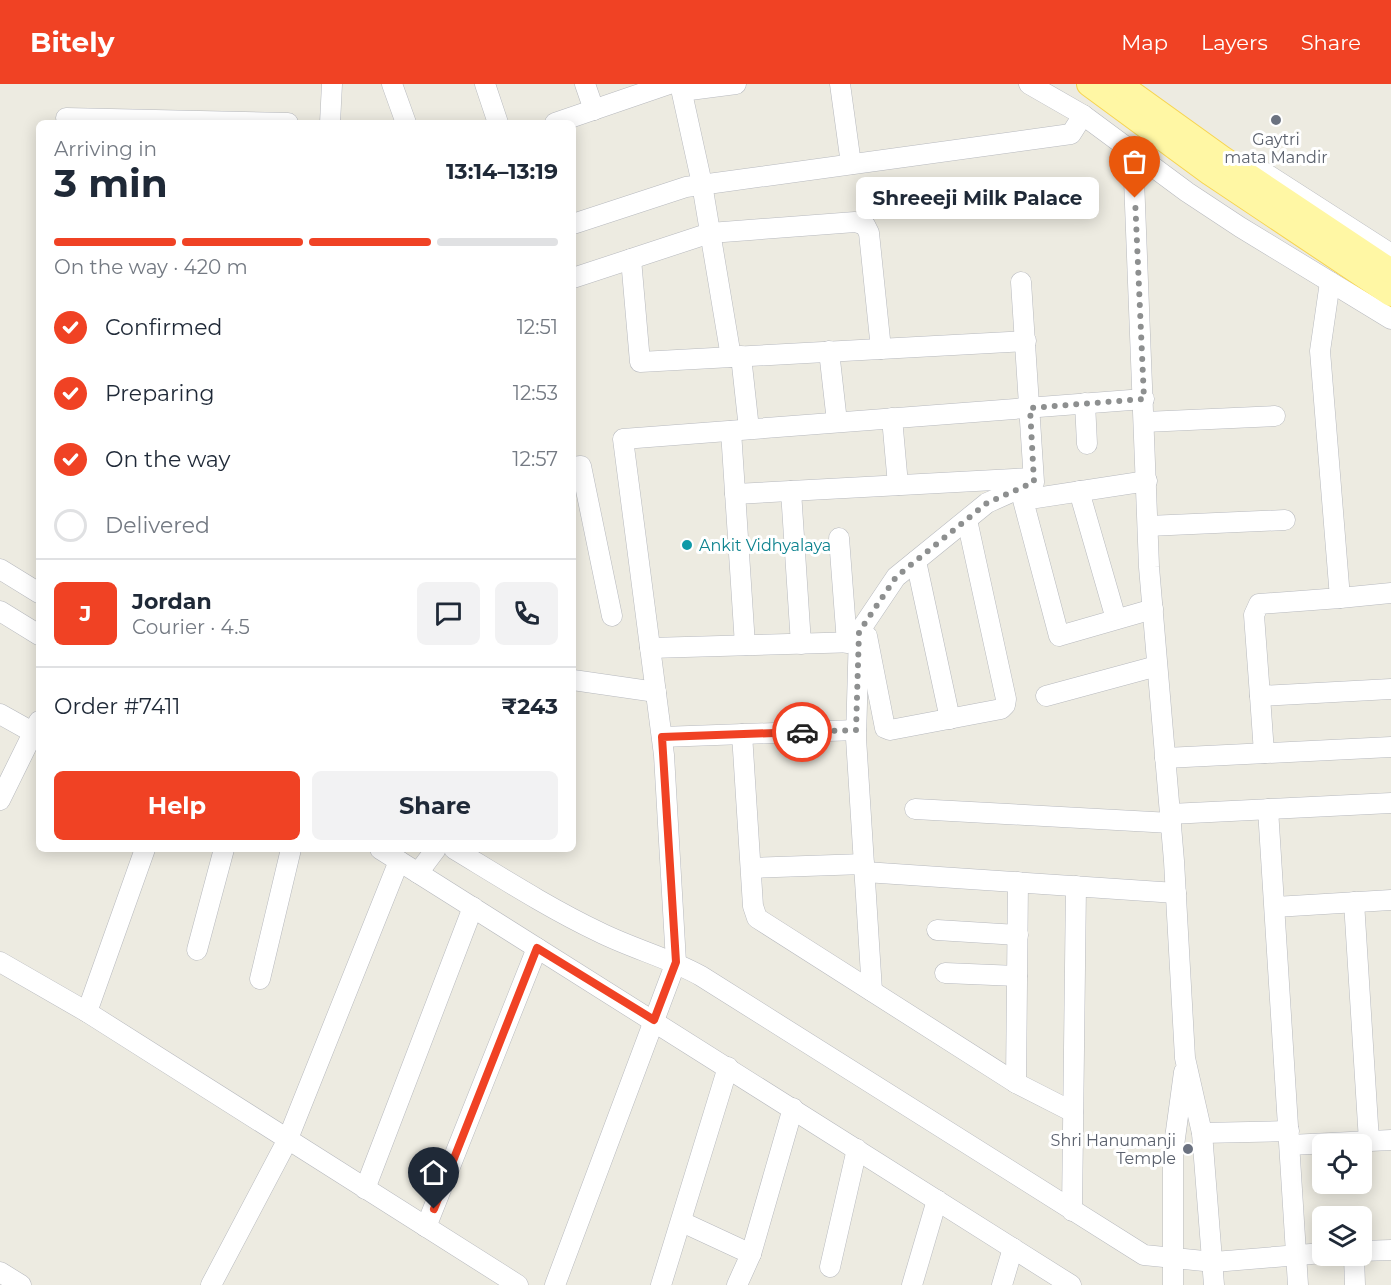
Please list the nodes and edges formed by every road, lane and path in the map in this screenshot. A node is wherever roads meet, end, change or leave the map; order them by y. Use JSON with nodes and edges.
{"nodes":[{"id":1,"x":332,"y":84,"type":"edge"},
{"id":2,"x":392,"y":84,"type":"edge"},
{"id":3,"x":485,"y":84,"type":"edge"},
{"id":4,"x":585,"y":84,"type":"edge"},
{"id":5,"x":736,"y":84,"type":"edge"},
{"id":6,"x":840,"y":84,"type":"edge"},
{"id":7,"x":1089,"y":84,"type":"edge"},
{"id":8,"x":1119,"y":84,"type":"edge"},
{"id":9,"x":1137,"y":84,"type":"edge"},
{"id":10,"x":1033,"y":85,"type":"edge"},
{"id":11,"x":677,"y":86,"type":"edge"},
{"id":12,"x":594,"y":110,"type":"junction"},
{"id":13,"x":1083,"y":115,"type":"junction"},
{"id":14,"x":66,"y":118,"type":"dead end"},
{"id":15,"x":155,"y":120,"type":"edge"},
{"id":16,"x":330,"y":120,"type":"edge"},
{"id":17,"x":404,"y":120,"type":"edge"},
{"id":18,"x":497,"y":120,"type":"edge"},
{"id":19,"x":564,"y":120,"type":"edge"},
{"id":20,"x":1133,"y":153,"type":"junction"},
{"id":21,"x":851,"y":164,"type":"junction"},
{"id":22,"x":702,"y":184,"type":"junction"},
{"id":23,"x":576,"y":223,"type":"edge"},
{"id":24,"x":710,"y":233,"type":"junction"},
{"id":25,"x":1391,"y":254,"type":"edge"},
{"id":26,"x":631,"y":259,"type":"junction"},
{"id":27,"x":1391,"y":271,"type":"edge"},
{"id":28,"x":576,"y":277,"type":"edge"},
{"id":29,"x":1020,"y":282,"type":"dead end"},
{"id":30,"x":1330,"y":282,"type":"junction"},
{"id":31,"x":1391,"y":294,"type":"edge"},
{"id":32,"x":1391,"y":319,"type":"edge"},
{"id":33,"x":1026,"y":341,"type":"junction"},
{"id":34,"x":880,"y":349,"type":"junction"},
{"id":35,"x":829,"y":351,"type":"junction"},
{"id":36,"x":736,"y":356,"type":"junction"},
{"id":37,"x":1144,"y":399,"type":"junction"},
{"id":38,"x":1085,"y":403,"type":"junction"},
{"id":39,"x":1030,"y":408,"type":"junction"},
{"id":40,"x":1275,"y":416,"type":"dead end"},
{"id":41,"x":892,"y":418,"type":"junction"},
{"id":42,"x":837,"y":422,"type":"junction"},
{"id":43,"x":1145,"y":422,"type":"junction"},
{"id":44,"x":740,"y":430,"type":"junction"},
{"id":45,"x":1087,"y":444,"type":"dead end"},
{"id":46,"x":576,"y":467,"type":"edge"},
{"id":47,"x":1034,"y":478,"type":"junction"},
{"id":48,"x":1147,"y":481,"type":"junction"},
{"id":49,"x":898,"y":485,"type":"junction"},
{"id":50,"x":791,"y":491,"type":"junction"},
{"id":51,"x":1079,"y":491,"type":"junction"},
{"id":52,"x":735,"y":494,"type":"junction"},
{"id":53,"x":967,"y":519,"type":"junction"},
{"id":54,"x":1285,"y":520,"type":"dead end"},
{"id":55,"x":1148,"y":526,"type":"junction"},
{"id":56,"x":839,"y":538,"type":"dead end"},
{"id":57,"x":916,"y":561,"type":"junction"},
{"id":58,"x":0,"y":569,"type":"edge"},
{"id":59,"x":36,"y":591,"type":"edge"},
{"id":60,"x":1391,"y":592,"type":"edge"},
{"id":61,"x":1340,"y":598,"type":"junction"},
{"id":62,"x":1153,"y":609,"type":"junction"},
{"id":63,"x":0,"y":611,"type":"edge"},
{"id":64,"x":612,"y":616,"type":"dead end"},
{"id":65,"x":1116,"y":619,"type":"junction"},
{"id":66,"x":865,"y":623,"type":"junction"},
{"id":67,"x":36,"y":633,"type":"edge"},
{"id":68,"x":853,"y":642,"type":"junction"},
{"id":69,"x":801,"y":644,"type":"junction"},
{"id":70,"x":745,"y":645,"type":"junction"},
{"id":71,"x":650,"y":648,"type":"junction"},
{"id":72,"x":1158,"y":666,"type":"junction"},
{"id":73,"x":576,"y":680,"type":"edge"},
{"id":74,"x":1391,"y":689,"type":"edge"},
{"id":75,"x":656,"y":692,"type":"junction"},
{"id":76,"x":1046,"y":696,"type":"dead end"},
{"id":77,"x":1260,"y":696,"type":"junction"},
{"id":78,"x":0,"y":714,"type":"edge"},
{"id":79,"x":950,"y":718,"type":"junction"},
{"id":80,"x":36,"y":727,"type":"edge"},
{"id":81,"x":856,"y":730,"type":"junction"},
{"id":82,"x":741,"y":734,"type":"junction"},
{"id":83,"x":662,"y":737,"type":"junction"},
{"id":84,"x":1391,"y":747,"type":"edge"},
{"id":85,"x":1264,"y":753,"type":"junction"},
{"id":86,"x":1165,"y":758,"type":"junction"},
{"id":87,"x":0,"y":800,"type":"edge"},
{"id":88,"x":1391,"y":803,"type":"edge"},
{"id":89,"x":915,"y":809,"type":"dead end"},
{"id":90,"x":1268,"y":809,"type":"junction"},
{"id":91,"x":1170,"y":818,"type":"junction"},
{"id":92,"x":144,"y":852,"type":"edge"},
{"id":93,"x":223,"y":852,"type":"edge"},
{"id":94,"x":290,"y":852,"type":"edge"},
{"id":95,"x":385,"y":852,"type":"edge"},
{"id":96,"x":434,"y":852,"type":"edge"},
{"id":97,"x":459,"y":852,"type":"edge"},
{"id":98,"x":399,"y":861,"type":"junction"},
{"id":99,"x":751,"y":868,"type":"junction"},
{"id":100,"x":864,"y":868,"type":"junction"},
{"id":101,"x":418,"y":873,"type":"junction"},
{"id":102,"x":1018,"y":882,"type":"junction"},
{"id":103,"x":1076,"y":886,"type":"junction"},
{"id":104,"x":1176,"y":893,"type":"junction"},
{"id":105,"x":1391,"y":900,"type":"edge"},
{"id":106,"x":1354,"y":902,"type":"junction"},
{"id":107,"x":473,"y":907,"type":"junction"},
{"id":108,"x":1275,"y":907,"type":"junction"},
{"id":109,"x":937,"y":930,"type":"dead end"},
{"id":110,"x":1018,"y":935,"type":"junction"},
{"id":111,"x":537,"y":948,"type":"junction"},
{"id":112,"x":196,"y":950,"type":"dead end"},
{"id":113,"x":0,"y":962,"type":"edge"},
{"id":114,"x":676,"y":962,"type":"junction"},
{"id":115,"x":945,"y":972,"type":"dead end"},
{"id":116,"x":1017,"y":976,"type":"junction"},
{"id":117,"x":260,"y":979,"type":"dead end"},
{"id":118,"x":872,"y":991,"type":"junction"},
{"id":119,"x":87,"y":1012,"type":"junction"},
{"id":120,"x":654,"y":1020,"type":"junction"},
{"id":121,"x":1185,"y":1058,"type":"junction"},
{"id":122,"x":728,"y":1067,"type":"junction"},
{"id":123,"x":1016,"y":1083,"type":"junction"},
{"id":124,"x":793,"y":1108,"type":"junction"},
{"id":125,"x":1072,"y":1112,"type":"junction"},
{"id":126,"x":1202,"y":1133,"type":"junction"},
{"id":127,"x":1369,"y":1134,"type":"edge"},
{"id":128,"x":1290,"y":1138,"type":"junction"},
{"id":129,"x":1312,"y":1139,"type":"edge"},
{"id":130,"x":1391,"y":1140,"type":"edge"},
{"id":131,"x":287,"y":1141,"type":"junction"},
{"id":132,"x":1372,"y":1141,"type":"edge"},
{"id":133,"x":857,"y":1149,"type":"junction"},
{"id":134,"x":365,"y":1189,"type":"junction"},
{"id":135,"x":937,"y":1200,"type":"junction"},
{"id":136,"x":1072,"y":1211,"type":"junction"},
{"id":137,"x":682,"y":1222,"type":"junction"},
{"id":138,"x":426,"y":1227,"type":"junction"},
{"id":139,"x":1013,"y":1248,"type":"junction"},
{"id":140,"x":1391,"y":1250,"type":"edge"},
{"id":141,"x":1372,"y":1251,"type":"edge"},
{"id":142,"x":1312,"y":1253,"type":"edge"},
{"id":143,"x":751,"y":1254,"type":"junction"},
{"id":144,"x":1297,"y":1254,"type":"junction"},
{"id":145,"x":1172,"y":1259,"type":"junction"},
{"id":146,"x":1214,"y":1262,"type":"junction"},
{"id":147,"x":1354,"y":1266,"type":"edge"},
{"id":148,"x":830,"y":1267,"type":"dead end"},
{"id":149,"x":0,"y":1272,"type":"edge"},
{"id":150,"x":21,"y":1285,"type":"edge"},
{"id":151,"x":210,"y":1285,"type":"edge"},
{"id":152,"x":518,"y":1285,"type":"edge"},
{"id":153,"x":555,"y":1285,"type":"edge"},
{"id":154,"x":661,"y":1285,"type":"edge"},
{"id":155,"x":737,"y":1285,"type":"edge"},
{"id":156,"x":912,"y":1285,"type":"edge"},
{"id":157,"x":1002,"y":1285,"type":"edge"},
{"id":158,"x":1071,"y":1285,"type":"edge"},
{"id":159,"x":1173,"y":1285,"type":"edge"},
{"id":160,"x":1214,"y":1285,"type":"edge"},
{"id":161,"x":1298,"y":1285,"type":"edge"},
{"id":162,"x":1355,"y":1285,"type":"edge"}],
"edges":[{"from":1,"to":16,"type":"street"},
{"from":2,"to":17,"type":"street"},
{"from":3,"to":18,"type":"street"},
{"from":4,"to":12,"type":"street"},
{"from":5,"to":11,"type":"street"},
{"from":6,"to":21,"type":"street"},
{"from":7,"to":31,"type":"main road"},
{"from":8,"to":27,"type":"main road"},
{"from":9,"to":25,"type":"street"},
{"from":10,"to":13,"type":"street"},
{"from":11,"to":12,"type":"street"},
{"from":11,"to":22,"type":"street"},
{"from":12,"to":19,"type":"street"},
{"from":13,"to":20,"type":"street"},
{"from":13,"to":21,"type":"street"},
{"from":14,"to":15,"type":"street"},
{"from":20,"to":30,"type":"street"},
{"from":20,"to":37,"type":"street"},
{"from":21,"to":22,"type":"street"},
{"from":22,"to":23,"type":"street"},
{"from":22,"to":24,"type":"street"},
{"from":24,"to":26,"type":"street"},
{"from":24,"to":34,"type":"street"},
{"from":24,"to":36,"type":"street"},
{"from":26,"to":28,"type":"street"},
{"from":26,"to":36,"type":"street"},
{"from":29,"to":33,"type":"street"},
{"from":30,"to":32,"type":"street"},
{"from":30,"to":61,"type":"street"},
{"from":33,"to":34,"type":"street"},
{"from":33,"to":39,"type":"street"},
{"from":34,"to":35,"type":"street"},
{"from":35,"to":36,"type":"street"},
{"from":35,"to":42,"type":"street"},
{"from":36,"to":44,"type":"street"},
{"from":37,"to":38,"type":"street"},
{"from":37,"to":43,"type":"street"},
{"from":38,"to":39,"type":"street"},
{"from":38,"to":45,"type":"street"},
{"from":39,"to":41,"type":"street"},
{"from":39,"to":47,"type":"street"},
{"from":40,"to":43,"type":"street"},
{"from":41,"to":42,"type":"street"},
{"from":41,"to":49,"type":"street"},
{"from":42,"to":44,"type":"street"},
{"from":43,"to":48,"type":"street"},
{"from":44,"to":52,"type":"street"},
{"from":44,"to":71,"type":"street"},
{"from":46,"to":64,"type":"street"},
{"from":47,"to":49,"type":"street"},
{"from":47,"to":53,"type":"street"},
{"from":48,"to":51,"type":"street"},
{"from":48,"to":55,"type":"street"},
{"from":49,"to":50,"type":"street"},
{"from":50,"to":52,"type":"street"},
{"from":50,"to":69,"type":"street"},
{"from":51,"to":65,"type":"street"},
{"from":51,"to":65,"type":"street"},
{"from":52,"to":70,"type":"street"},
{"from":53,"to":57,"type":"street"},
{"from":53,"to":79,"type":"street"},
{"from":54,"to":55,"type":"street"},
{"from":55,"to":62,"type":"street"},
{"from":56,"to":68,"type":"street"},
{"from":57,"to":66,"type":"street"},
{"from":57,"to":79,"type":"street"},
{"from":58,"to":59,"type":"street"},
{"from":60,"to":61,"type":"street"},
{"from":61,"to":77,"type":"street"},
{"from":62,"to":65,"type":"street"},
{"from":62,"to":72,"type":"street"},
{"from":63,"to":67,"type":"street"},
{"from":66,"to":68,"type":"street"},
{"from":66,"to":79,"type":"street"},
{"from":68,"to":69,"type":"street"},
{"from":68,"to":81,"type":"street"},
{"from":69,"to":70,"type":"street"},
{"from":70,"to":71,"type":"street"},
{"from":71,"to":75,"type":"street"},
{"from":72,"to":76,"type":"street"},
{"from":72,"to":86,"type":"street"},
{"from":73,"to":75,"type":"street"},
{"from":74,"to":77,"type":"street"},
{"from":75,"to":83,"type":"street"},
{"from":77,"to":85,"type":"street"},
{"from":78,"to":80,"type":"street"},
{"from":80,"to":87,"type":"street"},
{"from":81,"to":82,"type":"street"},
{"from":81,"to":100,"type":"street"},
{"from":82,"to":83,"type":"street"},
{"from":82,"to":99,"type":"street"},
{"from":83,"to":114,"type":"street"},
{"from":84,"to":85,"type":"street"},
{"from":85,"to":86,"type":"street"},
{"from":86,"to":91,"type":"street"},
{"from":88,"to":90,"type":"street"},
{"from":89,"to":91,"type":"street"},
{"from":90,"to":91,"type":"street"},
{"from":90,"to":108,"type":"street"},
{"from":91,"to":104,"type":"street"},
{"from":92,"to":119,"type":"street"},
{"from":93,"to":112,"type":"street"},
{"from":94,"to":117,"type":"street"},
{"from":95,"to":98,"type":"street"},
{"from":96,"to":101,"type":"street"},
{"from":97,"to":114,"type":"street"},
{"from":98,"to":101,"type":"street"},
{"from":98,"to":131,"type":"street"},
{"from":99,"to":100,"type":"street"},
{"from":99,"to":118,"type":"street"},
{"from":100,"to":102,"type":"street"},
{"from":100,"to":118,"type":"street"},
{"from":101,"to":107,"type":"street"},
{"from":102,"to":103,"type":"street"},
{"from":102,"to":110,"type":"street"},
{"from":103,"to":104,"type":"street"},
{"from":103,"to":125,"type":"street"},
{"from":104,"to":121,"type":"street"},
{"from":105,"to":106,"type":"street"},
{"from":106,"to":108,"type":"street"},
{"from":106,"to":127,"type":"street"},
{"from":107,"to":111,"type":"street"},
{"from":107,"to":134,"type":"street"},
{"from":108,"to":128,"type":"street"},
{"from":109,"to":110,"type":"street"},
{"from":110,"to":116,"type":"street"},
{"from":111,"to":120,"type":"street"},
{"from":111,"to":138,"type":"street"},
{"from":113,"to":119,"type":"street"},
{"from":114,"to":120,"type":"street"},
{"from":114,"to":136,"type":"street"},
{"from":115,"to":116,"type":"street"},
{"from":116,"to":123,"type":"street"},
{"from":118,"to":123,"type":"street"},
{"from":119,"to":131,"type":"street"},
{"from":120,"to":122,"type":"street"},
{"from":120,"to":153,"type":"street"},
{"from":121,"to":126,"type":"street"},
{"from":121,"to":145,"type":"street"},
{"from":122,"to":124,"type":"street"},
{"from":122,"to":137,"type":"street"},
{"from":123,"to":125,"type":"street"},
{"from":124,"to":133,"type":"street"},
{"from":124,"to":143,"type":"street"},
{"from":125,"to":136,"type":"street"},
{"from":126,"to":128,"type":"street"},
{"from":126,"to":146,"type":"street"},
{"from":128,"to":129,"type":"street"},
{"from":128,"to":144,"type":"street"},
{"from":130,"to":132,"type":"street"},
{"from":131,"to":134,"type":"street"},
{"from":131,"to":151,"type":"street"},
{"from":133,"to":135,"type":"street"},
{"from":133,"to":148,"type":"street"},
{"from":134,"to":138,"type":"street"},
{"from":135,"to":139,"type":"street"},
{"from":135,"to":156,"type":"street"},
{"from":136,"to":145,"type":"street"},
{"from":137,"to":143,"type":"street"},
{"from":137,"to":154,"type":"street"},
{"from":138,"to":152,"type":"street"},
{"from":139,"to":157,"type":"street"},
{"from":139,"to":158,"type":"street"},
{"from":140,"to":141,"type":"street"},
{"from":142,"to":144,"type":"street"},
{"from":143,"to":155,"type":"street"},
{"from":144,"to":146,"type":"street"},
{"from":144,"to":161,"type":"street"},
{"from":145,"to":146,"type":"street"},
{"from":145,"to":159,"type":"street"},
{"from":146,"to":160,"type":"street"},
{"from":147,"to":162,"type":"street"},
{"from":149,"to":150,"type":"street"}]}
